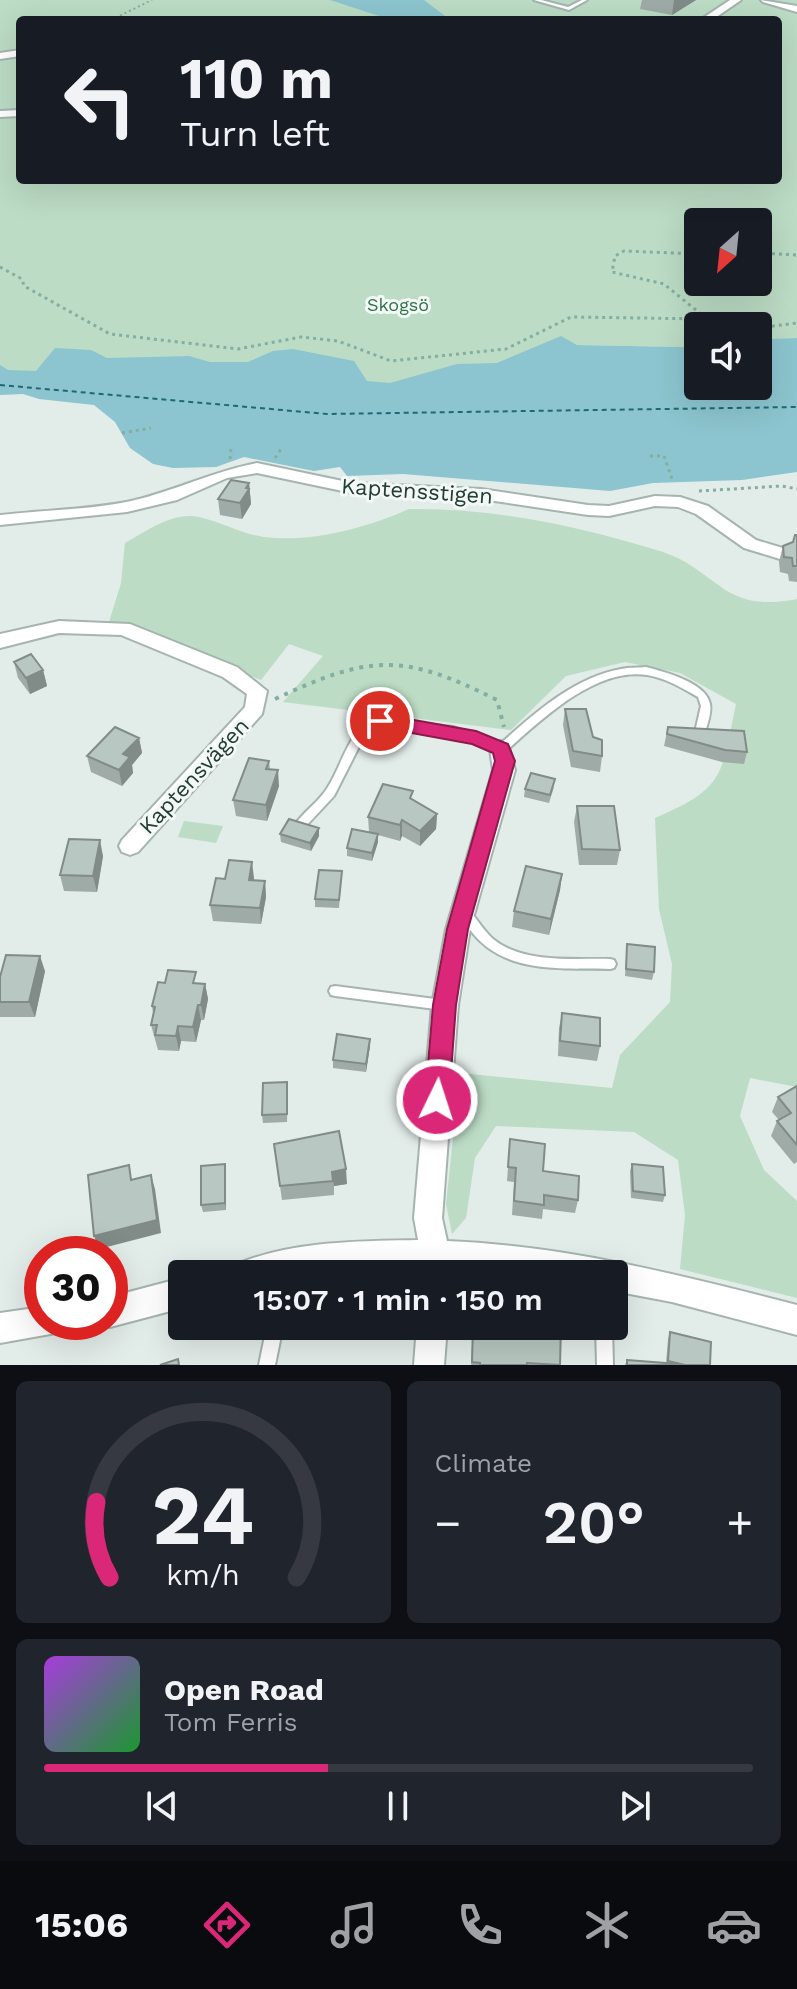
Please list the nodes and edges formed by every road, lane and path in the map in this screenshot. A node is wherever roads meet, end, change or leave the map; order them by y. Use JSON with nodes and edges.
{"nodes":[{"id":1,"x":152,"y":0,"type":"edge"},
{"id":2,"x":536,"y":0,"type":"edge"},
{"id":3,"x":585,"y":0,"type":"edge"},
{"id":4,"x":736,"y":0,"type":"edge"},
{"id":5,"x":766,"y":0,"type":"edge"},
{"id":6,"x":569,"y":9,"type":"junction"},
{"id":7,"x":797,"y":9,"type":"edge"},
{"id":8,"x":119,"y":16,"type":"edge"},
{"id":9,"x":573,"y":16,"type":"edge"},
{"id":10,"x":711,"y":16,"type":"edge"},
{"id":11,"x":684,"y":253,"type":"edge"},
{"id":12,"x":772,"y":254,"type":"edge"},
{"id":13,"x":797,"y":255,"type":"edge"},
{"id":14,"x":0,"y":267,"type":"edge"},
{"id":15,"x":698,"y":312,"type":"edge"},
{"id":16,"x":684,"y":319,"type":"edge"},
{"id":17,"x":797,"y":323,"type":"edge"},
{"id":18,"x":772,"y":326,"type":"edge"},
{"id":19,"x":151,"y":428,"type":"dead end"},
{"id":20,"x":122,"y":433,"type":"dead end"},
{"id":21,"x":231,"y":447,"type":"dead end"},
{"id":22,"x":650,"y":456,"type":"dead end"},
{"id":23,"x":230,"y":462,"type":"dead end"},
{"id":24,"x":673,"y":482,"type":"dead end"},
{"id":25,"x":797,"y":489,"type":"edge"},
{"id":26,"x":687,"y":491,"type":"dead end"},
{"id":27,"x":0,"y":520,"type":"edge"},
{"id":28,"x":780,"y":553,"type":"edge"},
{"id":29,"x":0,"y":641,"type":"edge"},
{"id":30,"x":255,"y":709,"type":"junction"},
{"id":31,"x":700,"y":732,"type":"edge"},
{"id":32,"x":501,"y":749,"type":"junction"},
{"id":33,"x":302,"y":823,"type":"edge"},
{"id":34,"x":130,"y":846,"type":"dead end"},
{"id":35,"x":462,"y":911,"type":"junction"},
{"id":36,"x":610,"y":964,"type":"dead end"},
{"id":37,"x":335,"y":991,"type":"dead end"},
{"id":38,"x":445,"y":1005,"type":"junction"},
{"id":39,"x":328,"y":1260,"type":"edge"},
{"id":40,"x":395,"y":1260,"type":"edge"},
{"id":41,"x":434,"y":1260,"type":"edge"},
{"id":42,"x":628,"y":1279,"type":"edge"},
{"id":43,"x":168,"y":1297,"type":"edge"},
{"id":44,"x":128,"y":1307,"type":"edge"},
{"id":45,"x":797,"y":1320,"type":"edge"},
{"id":46,"x":24,"y":1325,"type":"edge"},
{"id":47,"x":0,"y":1328,"type":"edge"},
{"id":48,"x":272,"y":1340,"type":"edge"},
{"id":49,"x":431,"y":1340,"type":"edge"},
{"id":50,"x":604,"y":1340,"type":"edge"},
{"id":51,"x":267,"y":1365,"type":"edge"},
{"id":52,"x":429,"y":1365,"type":"edge"},
{"id":53,"x":605,"y":1365,"type":"edge"}],
"edges":[{"from":1,"to":8,"type":"path"},
{"from":2,"to":6,"type":"lane"},
{"from":3,"to":6,"type":"lane"},
{"from":4,"to":10,"type":"street"},
{"from":5,"to":7,"type":"street"},
{"from":6,"to":9,"type":"lane"},
{"from":11,"to":15,"type":"path"},
{"from":12,"to":13,"type":"path"},
{"from":14,"to":16,"type":"path"},
{"from":17,"to":18,"type":"path"},
{"from":19,"to":20,"type":"path"},
{"from":21,"to":23,"type":"path"},
{"from":22,"to":24,"type":"path"},
{"from":25,"to":26,"type":"path"},
{"from":27,"to":28,"type":"street","name":"Kaptensstigen"},
{"from":29,"to":30,"type":"street","name":"Kaptensvägen"},
{"from":30,"to":32,"type":"path"},
{"from":30,"to":34,"type":"street","name":"Kaptensvägen"},
{"from":31,"to":32,"type":"lane"},
{"from":32,"to":33,"type":"lane"},
{"from":32,"to":35,"type":"street"},
{"from":35,"to":36,"type":"lane"},
{"from":35,"to":38,"type":"street"},
{"from":37,"to":38,"type":"lane"},
{"from":38,"to":41,"type":"street"},
{"from":39,"to":40,"type":"street"},
{"from":42,"to":45,"type":"street"},
{"from":43,"to":44,"type":"street"},
{"from":46,"to":47,"type":"street"},
{"from":48,"to":51,"type":"lane"},
{"from":49,"to":52,"type":"street"},
{"from":50,"to":53,"type":"lane"}]}
